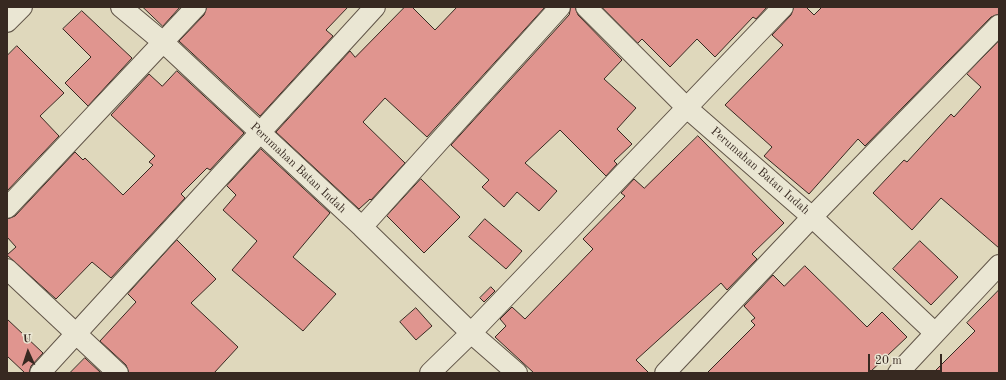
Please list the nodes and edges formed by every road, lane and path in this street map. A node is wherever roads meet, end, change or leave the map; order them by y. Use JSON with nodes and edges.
{"nodes":[{"id":1,"x":22,"y":7,"type":"edge"},
{"id":2,"x":122,"y":7,"type":"edge"},
{"id":3,"x":196,"y":7,"type":"edge"},
{"id":4,"x":375,"y":7,"type":"edge"},
{"id":5,"x":560,"y":7,"type":"edge"},
{"id":6,"x":586,"y":7,"type":"edge"},
{"id":7,"x":783,"y":7,"type":"edge"},
{"id":8,"x":7,"y":22,"type":"edge"},
{"id":9,"x":999,"y":25,"type":"edge"},
{"id":10,"x":163,"y":42,"type":"junction"},
{"id":11,"x":688,"y":108,"type":"junction"},
{"id":12,"x":260,"y":133,"type":"junction"},
{"id":13,"x":7,"y":208,"type":"edge"},
{"id":14,"x":812,"y":217,"type":"junction"},
{"id":15,"x":362,"y":227,"type":"junction"},
{"id":16,"x":999,"y":265,"type":"edge"},
{"id":17,"x":7,"y":269,"type":"edge"},
{"id":18,"x":471,"y":333,"type":"junction"},
{"id":19,"x":935,"y":333,"type":"junction"},
{"id":20,"x":75,"y":334,"type":"junction"},
{"id":21,"x":40,"y":373,"type":"edge"},
{"id":22,"x":118,"y":373,"type":"edge"},
{"id":23,"x":430,"y":373,"type":"edge"},
{"id":24,"x":517,"y":373,"type":"edge"},
{"id":25,"x":665,"y":373,"type":"edge"},
{"id":26,"x":898,"y":373,"type":"edge"}],
"edges":[{"from":1,"to":8,"type":"street"},
{"from":2,"to":10,"type":"street","name":"Perumahan Batan Indah"},
{"from":3,"to":10,"type":"street"},
{"from":4,"to":12,"type":"street"},
{"from":5,"to":15,"type":"street"},
{"from":6,"to":11,"type":"street","name":"Perumahan Batan Indah"},
{"from":7,"to":11,"type":"street"},
{"from":9,"to":14,"type":"street"},
{"from":10,"to":12,"type":"street","name":"Perumahan Batan Indah"},
{"from":10,"to":13,"type":"street"},
{"from":11,"to":14,"type":"street","name":"Perumahan Batan Indah"},
{"from":11,"to":18,"type":"street"},
{"from":12,"to":15,"type":"street","name":"Perumahan Batan Indah"},
{"from":12,"to":20,"type":"street"},
{"from":14,"to":19,"type":"street","name":"Perumahan Batan Indah"},
{"from":14,"to":25,"type":"street"},
{"from":15,"to":18,"type":"street","name":"Perumahan Batan Indah"},
{"from":16,"to":19,"type":"street"},
{"from":17,"to":20,"type":"street"},
{"from":18,"to":23,"type":"street"},
{"from":18,"to":24,"type":"street","name":"Perumahan Batan Indah"},
{"from":19,"to":26,"type":"street"},
{"from":20,"to":21,"type":"street"},
{"from":20,"to":22,"type":"street"}]}
